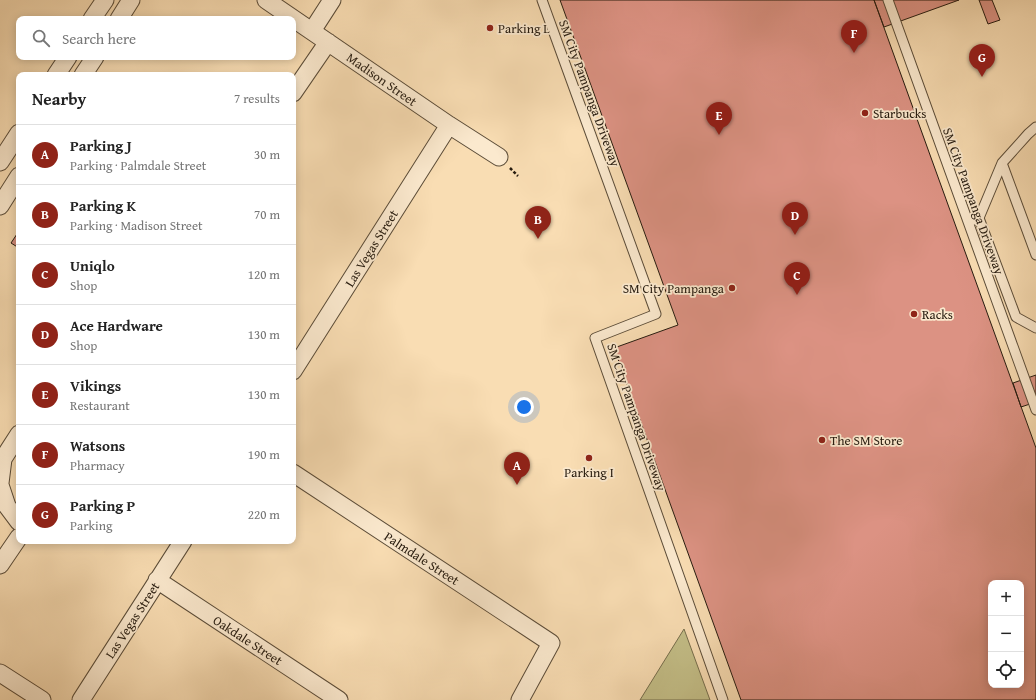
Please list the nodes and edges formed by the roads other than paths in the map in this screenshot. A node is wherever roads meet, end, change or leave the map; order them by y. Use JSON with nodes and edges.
{"nodes":[{"id":1,"x":104,"y":0,"type":"edge"},
{"id":2,"x":131,"y":0,"type":"edge"},
{"id":3,"x":266,"y":0,"type":"edge"},
{"id":4,"x":332,"y":0,"type":"edge"},
{"id":5,"x":542,"y":0,"type":"edge"},
{"id":6,"x":888,"y":0,"type":"edge"},
{"id":7,"x":94,"y":16,"type":"edge"},
{"id":8,"x":121,"y":16,"type":"edge"},
{"id":9,"x":290,"y":16,"type":"edge"},
{"id":10,"x":296,"y":20,"type":"edge"},
{"id":11,"x":312,"y":31,"type":"junction"},
{"id":12,"x":328,"y":42,"type":"junction"},
{"id":13,"x":66,"y":60,"type":"edge"},
{"id":14,"x":93,"y":60,"type":"edge"},
{"id":15,"x":58,"y":72,"type":"edge"},
{"id":16,"x":85,"y":72,"type":"edge"},
{"id":17,"x":296,"y":89,"type":"edge"},
{"id":18,"x":449,"y":125,"type":"junction"},
{"id":19,"x":1036,"y":127,"type":"edge"},
{"id":20,"x":16,"y":138,"type":"edge"},
{"id":21,"x":498,"y":157,"type":"dead end"},
{"id":22,"x":0,"y":162,"type":"edge"},
{"id":23,"x":1002,"y":163,"type":"junction"},
{"id":24,"x":16,"y":181,"type":"edge"},
{"id":25,"x":0,"y":206,"type":"edge"},
{"id":26,"x":979,"y":218,"type":"junction"},
{"id":27,"x":968,"y":223,"type":"junction"},
{"id":28,"x":1036,"y":255,"type":"edge"},
{"id":29,"x":1036,"y":328,"type":"edge"},
{"id":30,"x":296,"y":366,"type":"edge"},
{"id":31,"x":1036,"y":410,"type":"edge"},
{"id":32,"x":16,"y":439,"type":"edge"},
{"id":33,"x":296,"y":475,"type":"edge"},
{"id":34,"x":0,"y":484,"type":"edge"},
{"id":35,"x":16,"y":518,"type":"edge"},
{"id":36,"x":16,"y":541,"type":"edge"},
{"id":37,"x":181,"y":544,"type":"edge"},
{"id":38,"x":0,"y":565,"type":"edge"},
{"id":39,"x":157,"y":580,"type":"junction"},
{"id":40,"x":0,"y":673,"type":"edge"},
{"id":41,"x":42,"y":700,"type":"edge"},
{"id":42,"x":81,"y":700,"type":"edge"},
{"id":43,"x":339,"y":700,"type":"edge"},
{"id":44,"x":520,"y":700,"type":"edge"},
{"id":45,"x":723,"y":700,"type":"edge"}],
"edges":[{"from":1,"to":7,"type":"street"},
{"from":2,"to":8,"type":"street"},
{"from":3,"to":9,"type":"street","name":"Madison Street"},
{"from":4,"to":11,"type":"street"},
{"from":5,"to":45,"type":"lane","name":"SM City Pampanga Driveway"},
{"from":6,"to":27,"type":"lane","name":"SM City Pampanga Driveway"},
{"from":10,"to":11,"type":"street","name":"Madison Street"},
{"from":11,"to":12,"type":"street","name":"Madison Street"},
{"from":12,"to":17,"type":"street"},
{"from":12,"to":18,"type":"street","name":"Madison Street"},
{"from":13,"to":15,"type":"street"},
{"from":14,"to":16,"type":"street"},
{"from":18,"to":21,"type":"street","name":"Madison Street"},
{"from":18,"to":30,"type":"street","name":"Las Vegas Street"},
{"from":19,"to":23,"type":"lane"},
{"from":20,"to":22,"type":"street"},
{"from":23,"to":26,"type":"lane"},
{"from":23,"to":28,"type":"lane"},
{"from":24,"to":25,"type":"street"},
{"from":26,"to":27,"type":"lane"},
{"from":26,"to":29,"type":"lane"},
{"from":27,"to":31,"type":"lane","name":"SM City Pampanga Driveway"},
{"from":32,"to":34,"type":"street"},
{"from":33,"to":44,"type":"street","name":"Palmdale Street"},
{"from":34,"to":35,"type":"street"},
{"from":36,"to":38,"type":"street"},
{"from":37,"to":39,"type":"street","name":"Las Vegas Street"},
{"from":39,"to":42,"type":"street","name":"Las Vegas Street"},
{"from":39,"to":43,"type":"street","name":"Oakdale Street"},
{"from":40,"to":41,"type":"street"}]}
